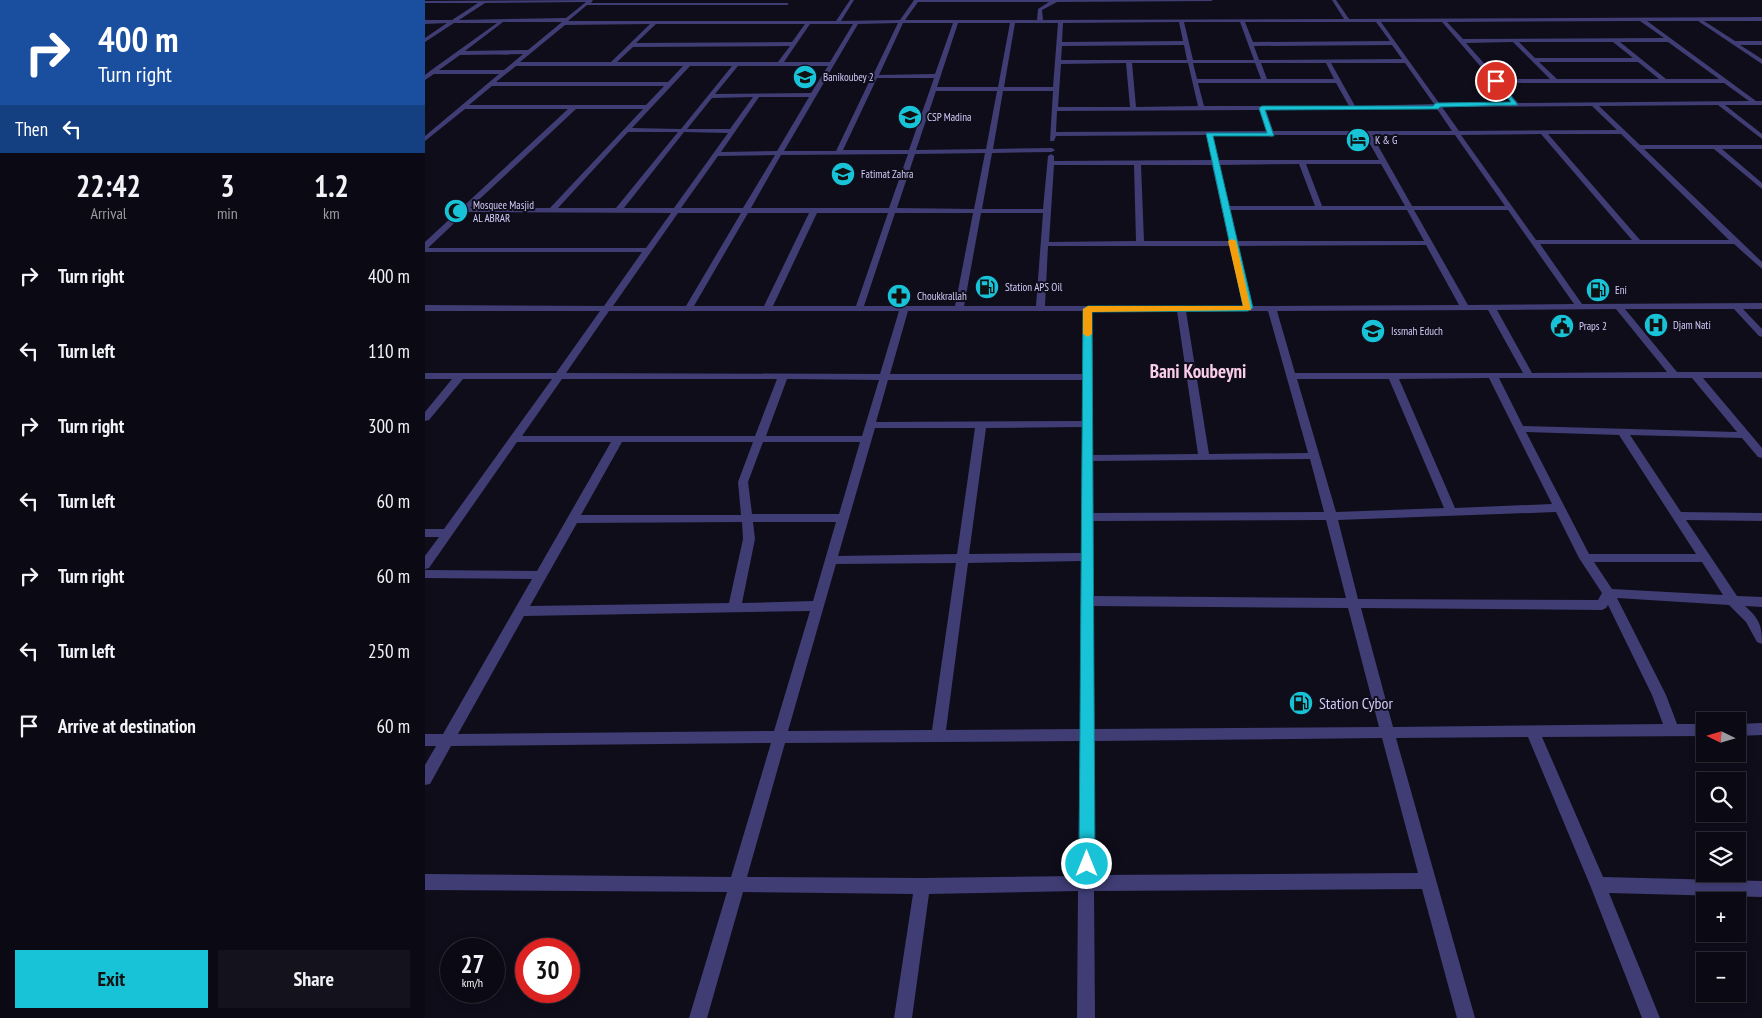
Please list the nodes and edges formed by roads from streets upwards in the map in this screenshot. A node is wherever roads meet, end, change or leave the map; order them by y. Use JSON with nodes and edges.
{"nodes":[{"id":1,"x":852,"y":0,"type":"edge"},
{"id":2,"x":917,"y":0,"type":"edge"},
{"id":3,"x":981,"y":0,"type":"edge"},
{"id":4,"x":1058,"y":0,"type":"edge"},
{"id":5,"x":1129,"y":0,"type":"edge"},
{"id":6,"x":1211,"y":0,"type":"edge"},
{"id":7,"x":1334,"y":0,"type":"edge"},
{"id":8,"x":484,"y":1,"type":"edge"},
{"id":9,"x":590,"y":1,"type":"edge"},
{"id":10,"x":425,"y":2,"type":"edge"},
{"id":11,"x":788,"y":2,"type":"edge"},
{"id":12,"x":1130,"y":7,"type":"dead end"},
{"id":13,"x":781,"y":12,"type":"dead end"},
{"id":14,"x":1131,"y":15,"type":"dead end"},
{"id":15,"x":1641,"y":20,"type":"junction"},
{"id":16,"x":1700,"y":20,"type":"junction"},
{"id":17,"x":1762,"y":20,"type":"edge"},
{"id":18,"x":502,"y":21,"type":"junction"},
{"id":19,"x":1444,"y":21,"type":"junction"},
{"id":20,"x":1539,"y":21,"type":"junction"},
{"id":21,"x":425,"y":22,"type":"edge"},
{"id":22,"x":453,"y":22,"type":"junction"},
{"id":23,"x":565,"y":22,"type":"junction"},
{"id":24,"x":809,"y":22,"type":"junction"},
{"id":25,"x":838,"y":22,"type":"junction"},
{"id":26,"x":856,"y":22,"type":"junction"},
{"id":27,"x":901,"y":22,"type":"junction"},
{"id":28,"x":956,"y":22,"type":"junction"},
{"id":29,"x":1013,"y":22,"type":"junction"},
{"id":30,"x":1040,"y":22,"type":"junction"},
{"id":31,"x":1061,"y":22,"type":"junction"},
{"id":32,"x":1132,"y":22,"type":"junction"},
{"id":33,"x":1181,"y":22,"type":"junction"},
{"id":34,"x":1242,"y":22,"type":"junction"},
{"id":35,"x":1348,"y":22,"type":"junction"},
{"id":36,"x":1378,"y":22,"type":"junction"},
{"id":37,"x":654,"y":23,"type":"junction"},
{"id":38,"x":1545,"y":27,"type":"dead end"},
{"id":39,"x":1552,"y":34,"type":"dead end"},
{"id":40,"x":426,"y":39,"type":"edge"},
{"id":41,"x":1460,"y":40,"type":"junction"},
{"id":42,"x":1514,"y":40,"type":"junction"},
{"id":43,"x":1558,"y":40,"type":"junction"},
{"id":44,"x":1614,"y":40,"type":"junction"},
{"id":45,"x":1669,"y":40,"type":"junction"},
{"id":46,"x":1186,"y":43,"type":"junction"},
{"id":47,"x":1393,"y":43,"type":"junction"},
{"id":48,"x":1734,"y":43,"type":"junction"},
{"id":49,"x":1762,"y":43,"type":"edge"},
{"id":50,"x":632,"y":44,"type":"junction"},
{"id":51,"x":794,"y":44,"type":"junction"},
{"id":52,"x":1060,"y":44,"type":"junction"},
{"id":53,"x":1252,"y":44,"type":"junction"},
{"id":54,"x":530,"y":52,"type":"junction"},
{"id":55,"x":459,"y":53,"type":"junction"},
{"id":56,"x":1534,"y":60,"type":"junction"},
{"id":57,"x":1640,"y":60,"type":"junction"},
{"id":58,"x":1406,"y":61,"type":"junction"},
{"id":59,"x":1058,"y":62,"type":"junction"},
{"id":60,"x":1129,"y":62,"type":"junction"},
{"id":61,"x":1190,"y":62,"type":"junction"},
{"id":62,"x":1258,"y":62,"type":"junction"},
{"id":63,"x":1328,"y":62,"type":"junction"},
{"id":64,"x":1762,"y":62,"type":"edge"},
{"id":65,"x":613,"y":63,"type":"junction"},
{"id":66,"x":515,"y":64,"type":"junction"},
{"id":67,"x":687,"y":64,"type":"junction"},
{"id":68,"x":736,"y":64,"type":"junction"},
{"id":69,"x":780,"y":64,"type":"junction"},
{"id":70,"x":832,"y":64,"type":"junction"},
{"id":71,"x":425,"y":72,"type":"edge"},
{"id":72,"x":433,"y":72,"type":"junction"},
{"id":73,"x":506,"y":72,"type":"junction"},
{"id":74,"x":825,"y":76,"type":"junction"},
{"id":75,"x":875,"y":76,"type":"junction"},
{"id":76,"x":937,"y":76,"type":"junction"},
{"id":77,"x":425,"y":78,"type":"edge"},
{"id":78,"x":1195,"y":81,"type":"junction"},
{"id":79,"x":1265,"y":81,"type":"junction"},
{"id":80,"x":1338,"y":81,"type":"junction"},
{"id":81,"x":1496,"y":81,"type":"junction"},
{"id":82,"x":1555,"y":81,"type":"junction"},
{"id":83,"x":1665,"y":81,"type":"junction"},
{"id":84,"x":1725,"y":81,"type":"junction"},
{"id":85,"x":491,"y":84,"type":"junction"},
{"id":86,"x":668,"y":84,"type":"junction"},
{"id":87,"x":932,"y":89,"type":"junction"},
{"id":88,"x":1001,"y":89,"type":"junction"},
{"id":89,"x":1056,"y":89,"type":"junction"},
{"id":90,"x":813,"y":95,"type":"junction"},
{"id":91,"x":710,"y":96,"type":"junction"},
{"id":92,"x":757,"y":96,"type":"junction"},
{"id":93,"x":1719,"y":103,"type":"junction"},
{"id":94,"x":1755,"y":103,"type":"junction"},
{"id":95,"x":1762,"y":103,"type":"edge"},
{"id":96,"x":1516,"y":104,"type":"junction"},
{"id":97,"x":1594,"y":104,"type":"junction"},
{"id":98,"x":1437,"y":106,"type":"junction"},
{"id":99,"x":463,"y":107,"type":"junction"},
{"id":100,"x":575,"y":107,"type":"junction"},
{"id":101,"x":647,"y":107,"type":"junction"},
{"id":102,"x":1133,"y":108,"type":"junction"},
{"id":103,"x":1201,"y":108,"type":"junction"},
{"id":104,"x":1262,"y":108,"type":"junction"},
{"id":105,"x":1353,"y":108,"type":"junction"},
{"id":106,"x":1055,"y":109,"type":"junction"},
{"id":107,"x":625,"y":130,"type":"junction"},
{"id":108,"x":682,"y":130,"type":"junction"},
{"id":109,"x":732,"y":131,"type":"junction"},
{"id":110,"x":1623,"y":132,"type":"junction"},
{"id":111,"x":1543,"y":133,"type":"junction"},
{"id":112,"x":1053,"y":134,"type":"junction"},
{"id":113,"x":1209,"y":134,"type":"junction"},
{"id":114,"x":1271,"y":134,"type":"junction"},
{"id":115,"x":1368,"y":134,"type":"junction"},
{"id":116,"x":1457,"y":134,"type":"junction"},
{"id":117,"x":427,"y":136,"type":"edge"},
{"id":118,"x":1762,"y":137,"type":"edge"},
{"id":119,"x":1716,"y":147,"type":"junction"},
{"id":120,"x":1762,"y":147,"type":"edge"},
{"id":121,"x":1639,"y":148,"type":"junction"},
{"id":122,"x":989,"y":150,"type":"junction"},
{"id":123,"x":1052,"y":150,"type":"junction"},
{"id":124,"x":914,"y":151,"type":"junction"},
{"id":125,"x":839,"y":152,"type":"junction"},
{"id":126,"x":779,"y":153,"type":"junction"},
{"id":127,"x":716,"y":154,"type":"junction"},
{"id":128,"x":1137,"y":162,"type":"junction"},
{"id":129,"x":1383,"y":162,"type":"junction"},
{"id":130,"x":1051,"y":163,"type":"junction"},
{"id":131,"x":1216,"y":163,"type":"junction"},
{"id":132,"x":1303,"y":163,"type":"junction"},
{"id":133,"x":1750,"y":177,"type":"junction"},
{"id":134,"x":1762,"y":177,"type":"edge"},
{"id":135,"x":1762,"y":187,"type":"edge"},
{"id":136,"x":1225,"y":208,"type":"junction"},
{"id":137,"x":1409,"y":208,"type":"junction"},
{"id":138,"x":1511,"y":208,"type":"junction"},
{"id":139,"x":1320,"y":209,"type":"junction"},
{"id":140,"x":462,"y":210,"type":"junction"},
{"id":141,"x":551,"y":210,"type":"junction"},
{"id":142,"x":618,"y":211,"type":"junction"},
{"id":143,"x":676,"y":211,"type":"junction"},
{"id":144,"x":745,"y":211,"type":"junction"},
{"id":145,"x":814,"y":211,"type":"junction"},
{"id":146,"x":893,"y":211,"type":"junction"},
{"id":147,"x":978,"y":211,"type":"junction"},
{"id":148,"x":1047,"y":211,"type":"junction"},
{"id":149,"x":1534,"y":242,"type":"junction"},
{"id":150,"x":1639,"y":242,"type":"junction"},
{"id":151,"x":1736,"y":242,"type":"junction"},
{"id":152,"x":1140,"y":243,"type":"junction"},
{"id":153,"x":1428,"y":243,"type":"junction"},
{"id":154,"x":1045,"y":244,"type":"junction"},
{"id":155,"x":1232,"y":244,"type":"junction"},
{"id":156,"x":425,"y":246,"type":"edge"},
{"id":157,"x":425,"y":250,"type":"edge"},
{"id":158,"x":648,"y":250,"type":"junction"},
{"id":159,"x":1762,"y":267,"type":"edge"},
{"id":160,"x":1736,"y":306,"type":"junction"},
{"id":161,"x":1762,"y":306,"type":"edge"},
{"id":162,"x":1491,"y":307,"type":"junction"},
{"id":163,"x":1580,"y":307,"type":"junction"},
{"id":164,"x":1619,"y":307,"type":"junction"},
{"id":165,"x":425,"y":308,"type":"edge"},
{"id":166,"x":1248,"y":308,"type":"junction"},
{"id":167,"x":1272,"y":308,"type":"junction"},
{"id":168,"x":1465,"y":308,"type":"junction"},
{"id":169,"x":606,"y":309,"type":"junction"},
{"id":170,"x":688,"y":309,"type":"junction"},
{"id":171,"x":767,"y":309,"type":"junction"},
{"id":172,"x":859,"y":309,"type":"junction"},
{"id":173,"x":904,"y":309,"type":"junction"},
{"id":174,"x":959,"y":309,"type":"junction"},
{"id":175,"x":1040,"y":309,"type":"junction"},
{"id":176,"x":1088,"y":309,"type":"junction"},
{"id":177,"x":1181,"y":309,"type":"junction"},
{"id":178,"x":1762,"y":334,"type":"edge"},
{"id":179,"x":1492,"y":375,"type":"junction"},
{"id":180,"x":1529,"y":375,"type":"junction"},
{"id":181,"x":1674,"y":375,"type":"junction"},
{"id":182,"x":1695,"y":375,"type":"junction"},
{"id":183,"x":1762,"y":375,"type":"edge"},
{"id":184,"x":425,"y":376,"type":"edge"},
{"id":185,"x":460,"y":376,"type":"junction"},
{"id":186,"x":559,"y":376,"type":"junction"},
{"id":187,"x":884,"y":376,"type":"junction"},
{"id":188,"x":1292,"y":376,"type":"junction"},
{"id":189,"x":1393,"y":376,"type":"junction"},
{"id":190,"x":783,"y":377,"type":"junction"},
{"id":191,"x":1087,"y":377,"type":"junction"},
{"id":192,"x":425,"y":418,"type":"edge"},
{"id":193,"x":981,"y":424,"type":"junction"},
{"id":194,"x":1087,"y":424,"type":"junction"},
{"id":195,"x":870,"y":425,"type":"junction"},
{"id":196,"x":1520,"y":429,"type":"junction"},
{"id":197,"x":1623,"y":434,"type":"junction"},
{"id":198,"x":1745,"y":435,"type":"junction"},
{"id":199,"x":619,"y":438,"type":"junction"},
{"id":200,"x":759,"y":438,"type":"junction"},
{"id":201,"x":514,"y":439,"type":"junction"},
{"id":202,"x":866,"y":439,"type":"junction"},
{"id":203,"x":1762,"y":455,"type":"edge"},
{"id":204,"x":1314,"y":456,"type":"junction"},
{"id":205,"x":1204,"y":457,"type":"junction"},
{"id":206,"x":1087,"y":458,"type":"junction"},
{"id":207,"x":1558,"y":508,"type":"junction"},
{"id":208,"x":1451,"y":512,"type":"junction"},
{"id":209,"x":1331,"y":516,"type":"junction"},
{"id":210,"x":1679,"y":516,"type":"junction"},
{"id":211,"x":1762,"y":517,"type":"edge"},
{"id":212,"x":573,"y":518,"type":"junction"},
{"id":213,"x":843,"y":518,"type":"junction"},
{"id":214,"x":1087,"y":518,"type":"junction"},
{"id":215,"x":748,"y":520,"type":"junction"},
{"id":216,"x":425,"y":533,"type":"edge"},
{"id":217,"x":448,"y":533,"type":"junction"},
{"id":218,"x":1087,"y":557,"type":"junction"},
{"id":219,"x":1585,"y":558,"type":"junction"},
{"id":220,"x":1706,"y":558,"type":"junction"},
{"id":221,"x":963,"y":559,"type":"junction"},
{"id":222,"x":831,"y":560,"type":"junction"},
{"id":223,"x":425,"y":565,"type":"edge"},
{"id":224,"x":425,"y":574,"type":"edge"},
{"id":225,"x":541,"y":575,"type":"junction"},
{"id":226,"x":1609,"y":593,"type":"junction"},
{"id":227,"x":1087,"y":601,"type":"junction"},
{"id":228,"x":1353,"y":602,"type":"junction"},
{"id":229,"x":1734,"y":602,"type":"junction"},
{"id":230,"x":1762,"y":602,"type":"edge"},
{"id":231,"x":735,"y":606,"type":"junction"},
{"id":232,"x":818,"y":606,"type":"junction"},
{"id":233,"x":521,"y":611,"type":"junction"},
{"id":234,"x":1762,"y":639,"type":"edge"},
{"id":235,"x":1762,"y":729,"type":"edge"},
{"id":236,"x":1672,"y":730,"type":"junction"},
{"id":237,"x":1696,"y":730,"type":"edge"},
{"id":238,"x":1746,"y":730,"type":"edge"},
{"id":239,"x":1532,"y":731,"type":"junction"},
{"id":240,"x":1387,"y":732,"type":"junction"},
{"id":241,"x":1087,"y":735,"type":"junction"},
{"id":242,"x":938,"y":736,"type":"junction"},
{"id":243,"x":779,"y":737,"type":"junction"},
{"id":244,"x":425,"y":740,"type":"edge"},
{"id":245,"x":447,"y":740,"type":"junction"},
{"id":246,"x":425,"y":779,"type":"edge"},
{"id":247,"x":425,"y":882,"type":"edge"},
{"id":248,"x":1429,"y":882,"type":"junction"},
{"id":249,"x":1087,"y":883,"type":"junction"},
{"id":250,"x":1598,"y":885,"type":"junction"},
{"id":251,"x":736,"y":886,"type":"junction"},
{"id":252,"x":922,"y":886,"type":"junction"},
{"id":253,"x":1762,"y":889,"type":"edge"},
{"id":254,"x":698,"y":1018,"type":"edge"},
{"id":255,"x":903,"y":1018,"type":"edge"},
{"id":256,"x":1086,"y":1018,"type":"edge"},
{"id":257,"x":1466,"y":1018,"type":"edge"},
{"id":258,"x":1651,"y":1018,"type":"edge"}],
"edges":[{"from":1,"to":25,"type":"street"},
{"from":2,"to":3,"type":"street"},
{"from":2,"to":27,"type":"street"},
{"from":3,"to":4,"type":"street"},
{"from":4,"to":5,"type":"street"},
{"from":4,"to":30,"type":"street"},
{"from":5,"to":6,"type":"street"},
{"from":5,"to":12,"type":"street"},
{"from":7,"to":35,"type":"street"},
{"from":8,"to":9,"type":"street"},
{"from":8,"to":10,"type":"street"},
{"from":8,"to":22,"type":"street"},
{"from":9,"to":11,"type":"street"},
{"from":9,"to":23,"type":"street"},
{"from":11,"to":13,"type":"street"},
{"from":14,"to":32,"type":"street"},
{"from":15,"to":16,"type":"street"},
{"from":15,"to":20,"type":"street"},
{"from":15,"to":45,"type":"street"},
{"from":16,"to":17,"type":"street"},
{"from":16,"to":48,"type":"street"},
{"from":18,"to":22,"type":"street"},
{"from":18,"to":23,"type":"street"},
{"from":18,"to":55,"type":"street"},
{"from":19,"to":20,"type":"street"},
{"from":19,"to":36,"type":"street"},
{"from":19,"to":41,"type":"street"},
{"from":20,"to":38,"type":"street"},
{"from":21,"to":22,"type":"street"},
{"from":22,"to":40,"type":"street"},
{"from":23,"to":37,"type":"street"},
{"from":23,"to":54,"type":"street"},
{"from":24,"to":25,"type":"street"},
{"from":24,"to":37,"type":"street"},
{"from":24,"to":51,"type":"street"},
{"from":25,"to":26,"type":"street"},
{"from":26,"to":27,"type":"street"},
{"from":26,"to":70,"type":"street"},
{"from":27,"to":28,"type":"street"},
{"from":27,"to":75,"type":"street"},
{"from":28,"to":29,"type":"street"},
{"from":28,"to":76,"type":"street"},
{"from":29,"to":30,"type":"street"},
{"from":29,"to":88,"type":"street"},
{"from":30,"to":31,"type":"street"},
{"from":31,"to":32,"type":"street"},
{"from":31,"to":52,"type":"street"},
{"from":32,"to":33,"type":"street"},
{"from":33,"to":34,"type":"street"},
{"from":33,"to":46,"type":"street"},
{"from":34,"to":35,"type":"street"},
{"from":34,"to":53,"type":"street"},
{"from":35,"to":36,"type":"street"},
{"from":36,"to":47,"type":"street"},
{"from":37,"to":50,"type":"street"},
{"from":39,"to":43,"type":"street"},
{"from":41,"to":42,"type":"street"},
{"from":41,"to":81,"type":"street"},
{"from":42,"to":43,"type":"street"},
{"from":42,"to":56,"type":"street"},
{"from":43,"to":44,"type":"street"},
{"from":44,"to":45,"type":"street"},
{"from":44,"to":57,"type":"street"},
{"from":45,"to":84,"type":"street"},
{"from":46,"to":52,"type":"street"},
{"from":46,"to":61,"type":"street"},
{"from":47,"to":53,"type":"street"},
{"from":47,"to":58,"type":"street"},
{"from":48,"to":49,"type":"street"},
{"from":48,"to":64,"type":"street"},
{"from":50,"to":51,"type":"street"},
{"from":50,"to":65,"type":"street"},
{"from":51,"to":69,"type":"street"},
{"from":52,"to":59,"type":"street"},
{"from":53,"to":62,"type":"street"},
{"from":54,"to":55,"type":"street"},
{"from":54,"to":66,"type":"street"},
{"from":55,"to":72,"type":"street"},
{"from":56,"to":57,"type":"street"},
{"from":56,"to":82,"type":"street"},
{"from":57,"to":83,"type":"street"},
{"from":58,"to":63,"type":"street"},
{"from":58,"to":98,"type":"street"},
{"from":59,"to":60,"type":"street"},
{"from":59,"to":89,"type":"street"},
{"from":60,"to":61,"type":"street"},
{"from":60,"to":102,"type":"street"},
{"from":61,"to":62,"type":"street"},
{"from":61,"to":78,"type":"street"},
{"from":62,"to":63,"type":"street"},
{"from":62,"to":79,"type":"street"},
{"from":63,"to":80,"type":"street"},
{"from":65,"to":66,"type":"street"},
{"from":65,"to":67,"type":"street"},
{"from":66,"to":73,"type":"street"},
{"from":67,"to":68,"type":"street"},
{"from":67,"to":86,"type":"street"},
{"from":68,"to":69,"type":"street"},
{"from":68,"to":91,"type":"street"},
{"from":69,"to":70,"type":"street"},
{"from":70,"to":74,"type":"street"},
{"from":71,"to":72,"type":"street"},
{"from":72,"to":73,"type":"street"},
{"from":72,"to":77,"type":"street"},
{"from":73,"to":85,"type":"street"},
{"from":74,"to":75,"type":"street"},
{"from":74,"to":90,"type":"street"},
{"from":75,"to":76,"type":"street"},
{"from":75,"to":125,"type":"street"},
{"from":76,"to":87,"type":"street"},
{"from":78,"to":79,"type":"street"},
{"from":78,"to":103,"type":"street"},
{"from":79,"to":80,"type":"street"},
{"from":80,"to":105,"type":"street"},
{"from":81,"to":82,"type":"street"},
{"from":81,"to":96,"type":"street"},
{"from":82,"to":83,"type":"street"},
{"from":83,"to":84,"type":"street"},
{"from":84,"to":94,"type":"street"},
{"from":85,"to":86,"type":"street"},
{"from":85,"to":99,"type":"street"},
{"from":86,"to":101,"type":"street"},
{"from":87,"to":88,"type":"street"},
{"from":87,"to":124,"type":"street"},
{"from":88,"to":89,"type":"street"},
{"from":88,"to":122,"type":"street"},
{"from":89,"to":106,"type":"street"},
{"from":90,"to":92,"type":"street"},
{"from":90,"to":126,"type":"street"},
{"from":91,"to":92,"type":"street"},
{"from":91,"to":108,"type":"street"},
{"from":92,"to":109,"type":"street"},
{"from":93,"to":94,"type":"street"},
{"from":93,"to":97,"type":"street"},
{"from":93,"to":118,"type":"street"},
{"from":94,"to":95,"type":"street"},
{"from":96,"to":97,"type":"street"},
{"from":96,"to":98,"type":"street"},
{"from":97,"to":110,"type":"street"},
{"from":98,"to":105,"type":"street"},
{"from":98,"to":116,"type":"street"},
{"from":99,"to":100,"type":"street"},
{"from":99,"to":117,"type":"street"},
{"from":100,"to":101,"type":"street"},
{"from":100,"to":140,"type":"street"},
{"from":101,"to":107,"type":"street"},
{"from":102,"to":103,"type":"street"},
{"from":102,"to":106,"type":"street"},
{"from":103,"to":104,"type":"street"},
{"from":104,"to":105,"type":"street"},
{"from":104,"to":114,"type":"street"},
{"from":106,"to":112,"type":"street"},
{"from":107,"to":108,"type":"street"},
{"from":107,"to":141,"type":"street"},
{"from":108,"to":109,"type":"street"},
{"from":108,"to":142,"type":"street"},
{"from":109,"to":127,"type":"street"},
{"from":110,"to":111,"type":"street"},
{"from":110,"to":121,"type":"street"},
{"from":111,"to":116,"type":"street"},
{"from":111,"to":150,"type":"street"},
{"from":112,"to":113,"type":"street"},
{"from":112,"to":123,"type":"street"},
{"from":113,"to":114,"type":"street"},
{"from":113,"to":131,"type":"street"},
{"from":114,"to":115,"type":"street"},
{"from":115,"to":116,"type":"street"},
{"from":115,"to":129,"type":"street"},
{"from":116,"to":138,"type":"street"},
{"from":119,"to":120,"type":"street"},
{"from":119,"to":121,"type":"street"},
{"from":119,"to":133,"type":"street"},
{"from":121,"to":151,"type":"street"},
{"from":122,"to":123,"type":"street"},
{"from":122,"to":124,"type":"street"},
{"from":122,"to":147,"type":"street"},
{"from":123,"to":130,"type":"street"},
{"from":124,"to":125,"type":"street"},
{"from":124,"to":146,"type":"street"},
{"from":125,"to":126,"type":"street"},
{"from":126,"to":127,"type":"street"},
{"from":126,"to":144,"type":"street"},
{"from":127,"to":143,"type":"street"},
{"from":128,"to":130,"type":"street"},
{"from":128,"to":131,"type":"street"},
{"from":128,"to":152,"type":"street"},
{"from":129,"to":132,"type":"street"},
{"from":129,"to":137,"type":"street"},
{"from":130,"to":148,"type":"street"},
{"from":131,"to":132,"type":"street"},
{"from":131,"to":136,"type":"street"},
{"from":132,"to":139,"type":"street"},
{"from":133,"to":134,"type":"street"},
{"from":133,"to":135,"type":"street"},
{"from":136,"to":139,"type":"street"},
{"from":136,"to":155,"type":"street"},
{"from":137,"to":138,"type":"street"},
{"from":137,"to":139,"type":"street"},
{"from":137,"to":153,"type":"street"},
{"from":138,"to":149,"type":"street"},
{"from":140,"to":141,"type":"street"},
{"from":140,"to":156,"type":"street"},
{"from":141,"to":142,"type":"street"},
{"from":142,"to":143,"type":"street"},
{"from":143,"to":144,"type":"street"},
{"from":143,"to":158,"type":"street"},
{"from":144,"to":145,"type":"street"},
{"from":144,"to":170,"type":"street"},
{"from":145,"to":146,"type":"street"},
{"from":145,"to":171,"type":"street"},
{"from":146,"to":147,"type":"street"},
{"from":146,"to":172,"type":"street"},
{"from":147,"to":148,"type":"street"},
{"from":147,"to":174,"type":"street"},
{"from":148,"to":154,"type":"street"},
{"from":149,"to":150,"type":"street"},
{"from":149,"to":163,"type":"street"},
{"from":150,"to":151,"type":"street"},
{"from":151,"to":159,"type":"street"},
{"from":152,"to":154,"type":"street"},
{"from":152,"to":155,"type":"street"},
{"from":153,"to":155,"type":"street"},
{"from":153,"to":168,"type":"street"},
{"from":154,"to":175,"type":"street"},
{"from":155,"to":166,"type":"street"},
{"from":157,"to":158,"type":"street"},
{"from":158,"to":169,"type":"street"},
{"from":160,"to":161,"type":"street"},
{"from":160,"to":164,"type":"street"},
{"from":160,"to":178,"type":"street"},
{"from":162,"to":163,"type":"street"},
{"from":162,"to":168,"type":"street"},
{"from":162,"to":180,"type":"street"},
{"from":163,"to":164,"type":"street"},
{"from":164,"to":181,"type":"street"},
{"from":165,"to":169,"type":"street"},
{"from":166,"to":167,"type":"street"},
{"from":166,"to":177,"type":"street"},
{"from":167,"to":168,"type":"street"},
{"from":167,"to":188,"type":"street"},
{"from":169,"to":170,"type":"street"},
{"from":169,"to":186,"type":"street"},
{"from":170,"to":171,"type":"street"},
{"from":171,"to":172,"type":"street"},
{"from":172,"to":173,"type":"street"},
{"from":173,"to":174,"type":"street"},
{"from":173,"to":187,"type":"street"},
{"from":174,"to":175,"type":"street"},
{"from":175,"to":176,"type":"street"},
{"from":176,"to":177,"type":"street"},
{"from":176,"to":191,"type":"street"},
{"from":177,"to":205,"type":"street"},
{"from":179,"to":180,"type":"street"},
{"from":179,"to":189,"type":"street"},
{"from":179,"to":196,"type":"street"},
{"from":180,"to":181,"type":"street"},
{"from":181,"to":182,"type":"street"},
{"from":182,"to":183,"type":"street"},
{"from":182,"to":198,"type":"street"},
{"from":184,"to":185,"type":"street"},
{"from":185,"to":186,"type":"street"},
{"from":185,"to":192,"type":"street"},
{"from":186,"to":190,"type":"street"},
{"from":186,"to":201,"type":"street"},
{"from":187,"to":190,"type":"street"},
{"from":187,"to":191,"type":"street"},
{"from":187,"to":195,"type":"street"},
{"from":188,"to":189,"type":"street"},
{"from":188,"to":204,"type":"street"},
{"from":189,"to":208,"type":"street"},
{"from":190,"to":200,"type":"street"},
{"from":191,"to":194,"type":"street"},
{"from":193,"to":194,"type":"street"},
{"from":193,"to":195,"type":"street"},
{"from":193,"to":221,"type":"street"},
{"from":194,"to":206,"type":"street"},
{"from":195,"to":202,"type":"street"},
{"from":196,"to":197,"type":"street"},
{"from":196,"to":207,"type":"street"},
{"from":197,"to":198,"type":"street"},
{"from":197,"to":210,"type":"street"},
{"from":198,"to":203,"type":"street"},
{"from":199,"to":200,"type":"street"},
{"from":199,"to":201,"type":"street"},
{"from":199,"to":212,"type":"street"},
{"from":200,"to":202,"type":"street"},
{"from":200,"to":215,"type":"street"},
{"from":201,"to":217,"type":"street"},
{"from":202,"to":213,"type":"street"},
{"from":204,"to":205,"type":"street"},
{"from":204,"to":209,"type":"street"},
{"from":205,"to":206,"type":"street"},
{"from":206,"to":214,"type":"street"},
{"from":207,"to":208,"type":"street"},
{"from":207,"to":219,"type":"street"},
{"from":208,"to":209,"type":"street"},
{"from":209,"to":214,"type":"street"},
{"from":209,"to":228,"type":"street"},
{"from":210,"to":211,"type":"street"},
{"from":210,"to":220,"type":"street"},
{"from":212,"to":215,"type":"street"},
{"from":212,"to":225,"type":"street"},
{"from":213,"to":215,"type":"street"},
{"from":213,"to":222,"type":"street"},
{"from":214,"to":218,"type":"street"},
{"from":215,"to":231,"type":"street"},
{"from":216,"to":217,"type":"street"},
{"from":217,"to":223,"type":"street"},
{"from":218,"to":221,"type":"street"},
{"from":218,"to":227,"type":"street"},
{"from":219,"to":220,"type":"street"},
{"from":219,"to":226,"type":"street"},
{"from":220,"to":229,"type":"street"},
{"from":221,"to":222,"type":"street"},
{"from":221,"to":242,"type":"street"},
{"from":222,"to":232,"type":"street"},
{"from":224,"to":225,"type":"street"},
{"from":225,"to":233,"type":"street"},
{"from":226,"to":228,"type":"street"},
{"from":226,"to":229,"type":"street"},
{"from":226,"to":236,"type":"street"},
{"from":227,"to":228,"type":"street"},
{"from":227,"to":241,"type":"street"},
{"from":228,"to":240,"type":"street"},
{"from":229,"to":230,"type":"street"},
{"from":229,"to":234,"type":"street"},
{"from":231,"to":232,"type":"street"},
{"from":231,"to":233,"type":"street"},
{"from":232,"to":243,"type":"street"},
{"from":233,"to":245,"type":"street"},
{"from":235,"to":238,"type":"street"},
{"from":236,"to":237,"type":"street"},
{"from":236,"to":239,"type":"street"},
{"from":239,"to":240,"type":"street"},
{"from":239,"to":250,"type":"street"},
{"from":240,"to":241,"type":"street"},
{"from":240,"to":248,"type":"street"},
{"from":241,"to":242,"type":"street"},
{"from":241,"to":249,"type":"street"},
{"from":242,"to":243,"type":"street"},
{"from":243,"to":245,"type":"street"},
{"from":243,"to":251,"type":"street"},
{"from":244,"to":245,"type":"street"},
{"from":245,"to":246,"type":"street"},
{"from":247,"to":251,"type":"street"},
{"from":248,"to":249,"type":"street"},
{"from":248,"to":257,"type":"street"},
{"from":249,"to":252,"type":"street"},
{"from":249,"to":256,"type":"street"},
{"from":250,"to":253,"type":"street"},
{"from":250,"to":258,"type":"street"},
{"from":251,"to":252,"type":"street"},
{"from":251,"to":254,"type":"street"},
{"from":252,"to":255,"type":"street"}]}
